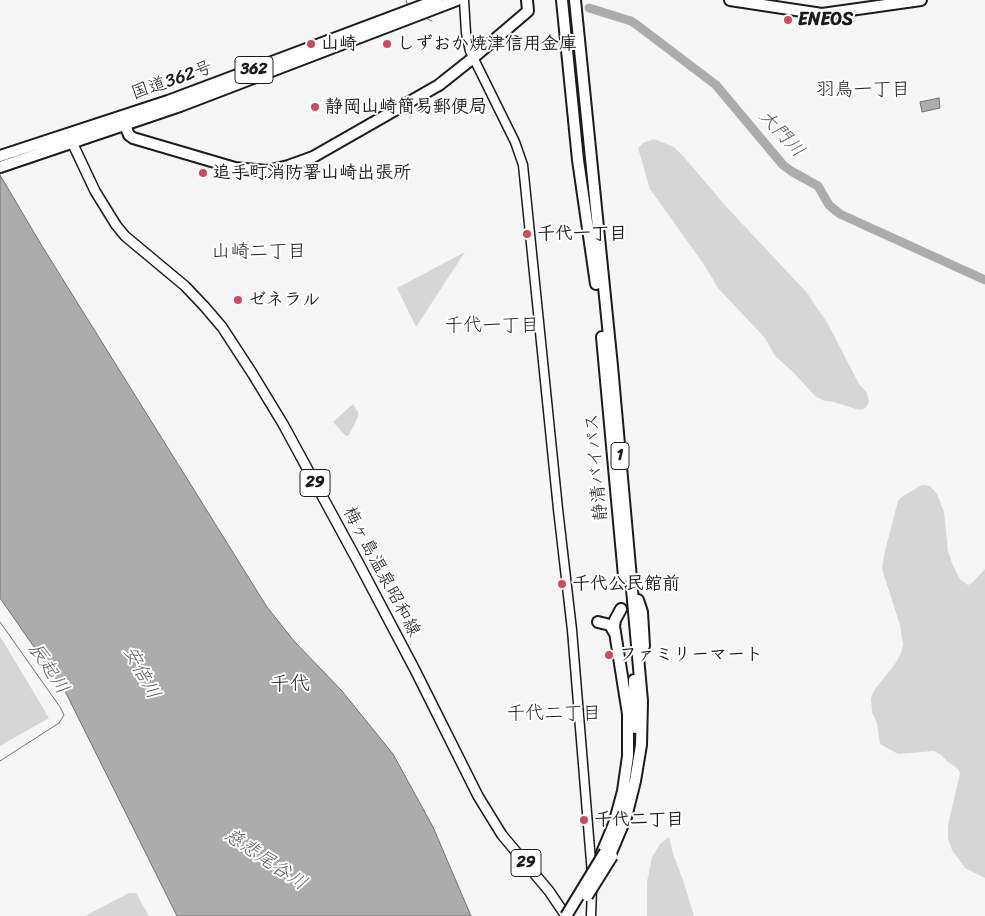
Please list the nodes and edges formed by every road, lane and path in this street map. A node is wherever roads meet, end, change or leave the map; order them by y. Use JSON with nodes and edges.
{"nodes":[{"id":1,"x":437,"y":0,"type":"edge"},
{"id":2,"x":457,"y":0,"type":"edge"},
{"id":3,"x":464,"y":0,"type":"edge"},
{"id":4,"x":527,"y":0,"type":"edge"},
{"id":5,"x":562,"y":0,"type":"edge"},
{"id":6,"x":568,"y":0,"type":"edge"},
{"id":7,"x":575,"y":0,"type":"edge"},
{"id":8,"x":582,"y":0,"type":"edge"},
{"id":9,"x":730,"y":0,"type":"edge"},
{"id":10,"x":921,"y":0,"type":"edge"},
{"id":11,"x":577,"y":47,"type":"junction"},
{"id":12,"x":474,"y":58,"type":"junction"},
{"id":13,"x":125,"y":125,"type":"junction"},
{"id":14,"x":68,"y":139,"type":"junction"},
{"id":15,"x":0,"y":156,"type":"edge"},
{"id":16,"x":0,"y":167,"type":"edge"},
{"id":17,"x":601,"y":267,"type":"junction"},
{"id":18,"x":601,"y":297,"type":"junction"},
{"id":19,"x":638,"y":600,"type":"dead end"},
{"id":20,"x":628,"y":614,"type":"junction"},
{"id":21,"x":598,"y":622,"type":"dead end"},
{"id":22,"x":614,"y":633,"type":"junction"},
{"id":23,"x":607,"y":853,"type":"junction"},
{"id":24,"x":566,"y":916,"type":"edge"},
{"id":25,"x":574,"y":916,"type":"edge"},
{"id":26,"x":591,"y":916,"type":"edge"}],
"edges":[{"from":1,"to":14,"type":"highway","name":"国道362号","number":"362"},
{"from":2,"to":13,"type":"highway","name":"国道362号","number":"362"},
{"from":3,"to":12,"type":"street"},
{"from":4,"to":12,"type":"highway","name":"国道362号"},
{"from":5,"to":18,"type":"highway","number":"1"},
{"from":6,"to":11,"type":"highway","name":"静清バイパス","number":"1"},
{"from":7,"to":11,"type":"highway","name":"静清バイパス","number":"1"},
{"from":8,"to":17,"type":"highway","number":"1"},
{"from":9,"to":10,"type":"highway"},
{"from":11,"to":17,"type":"highway","name":"静清バイパス","number":"1"},
{"from":11,"to":18,"type":"highway","name":"静清バイパス","number":"1"},
{"from":12,"to":13,"type":"highway","name":"国道362号"},
{"from":12,"to":26,"type":"street"},
{"from":13,"to":14,"type":"highway","name":"国道362号","number":"362"},
{"from":14,"to":15,"type":"highway","name":"国道362号","number":"362"},
{"from":14,"to":16,"type":"highway","name":"国道362号","number":"362"},
{"from":14,"to":24,"type":"main road","name":"梅ヶ島温泉昭和線","number":"29"},
{"from":17,"to":18,"type":"highway","name":"静清バイパス","number":"1"},
{"from":18,"to":20,"type":"highway","name":"静清バイパス","number":"1"},
{"from":19,"to":23,"type":"highway"},
{"from":20,"to":22,"type":"highway"},
{"from":20,"to":23,"type":"highway","name":"静清バイパス","number":"1"},
{"from":21,"to":22,"type":"highway"},
{"from":22,"to":23,"type":"highway"},
{"from":23,"to":24,"type":"highway","name":"静清バイパス","number":"1","bridge":true},
{"from":23,"to":25,"type":"highway","bridge":true}]}
